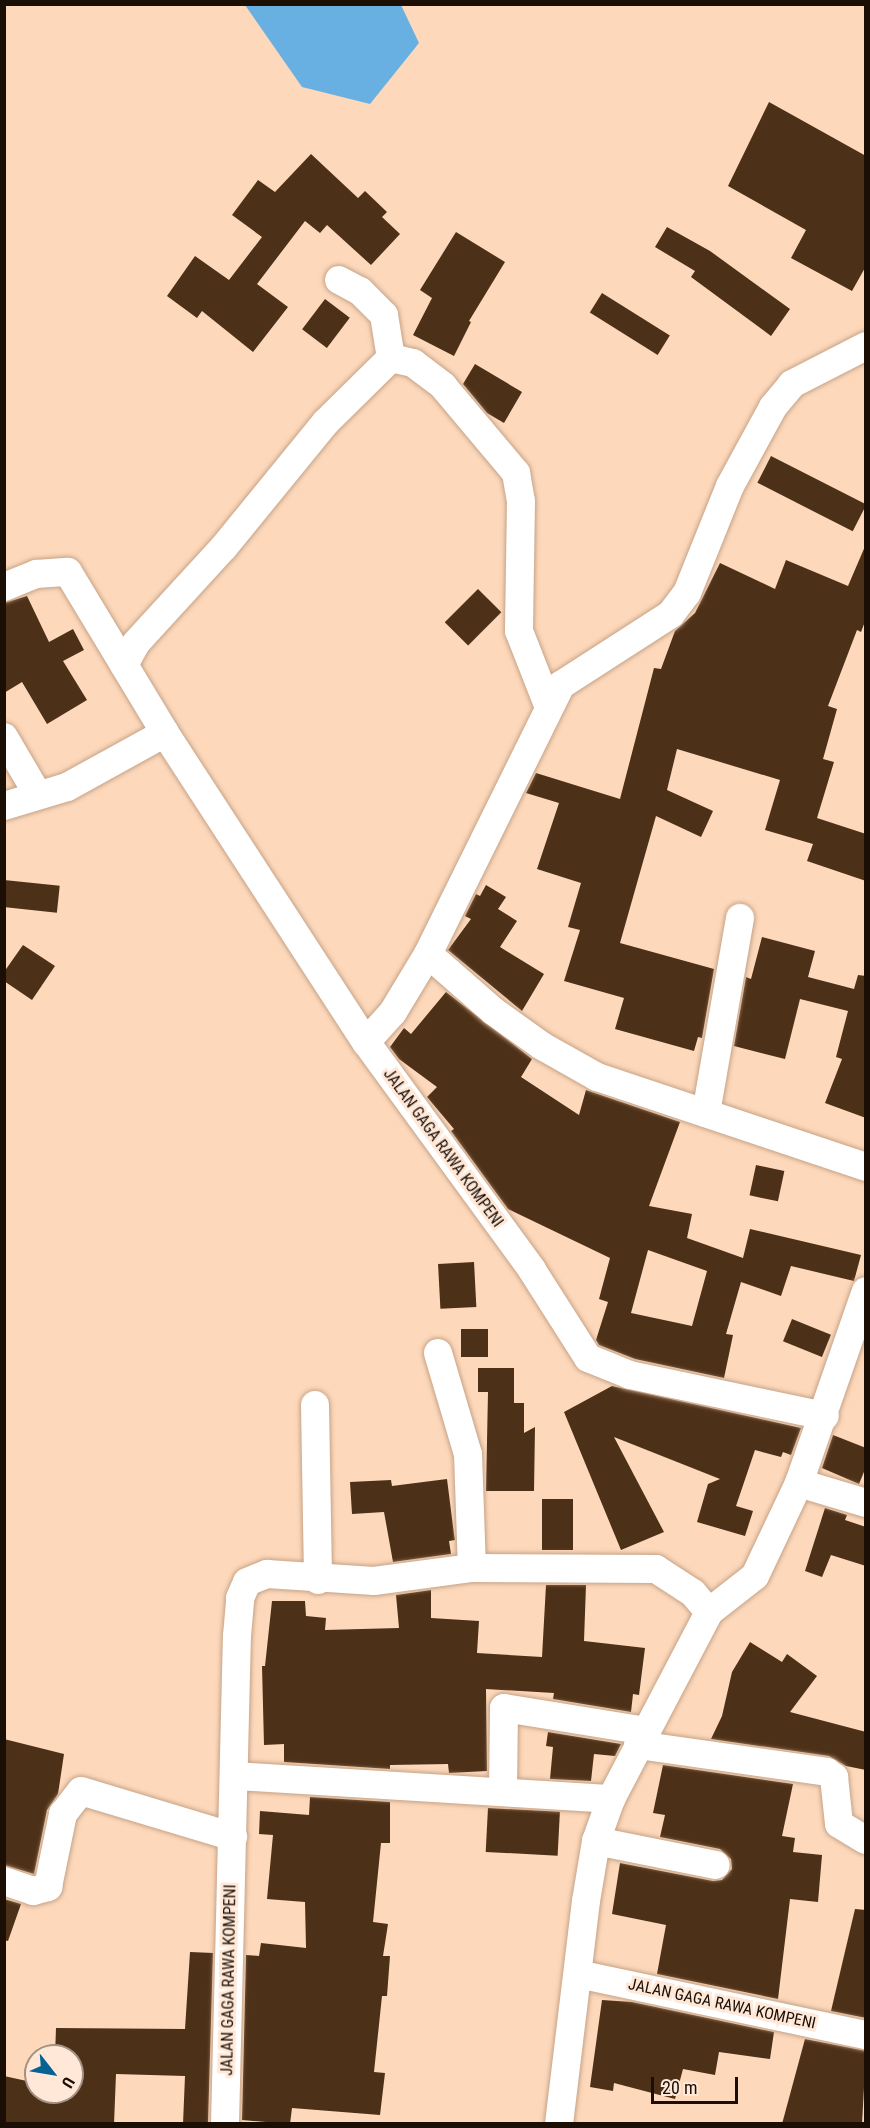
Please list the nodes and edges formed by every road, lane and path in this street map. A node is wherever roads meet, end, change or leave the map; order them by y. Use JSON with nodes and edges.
{"nodes":[{"id":1,"x":339,"y":280,"type":"dead end"},
{"id":2,"x":866,"y":346,"type":"edge"},
{"id":3,"x":391,"y":358,"type":"junction"},
{"id":4,"x":4,"y":587,"type":"edge"},
{"id":5,"x":124,"y":665,"type":"junction"},
{"id":6,"x":548,"y":705,"type":"junction"},
{"id":7,"x":165,"y":733,"type":"junction"},
{"id":8,"x":4,"y":737,"type":"edge"},
{"id":9,"x":38,"y":795,"type":"junction"},
{"id":10,"x":4,"y":806,"type":"edge"},
{"id":11,"x":740,"y":918,"type":"dead end"},
{"id":12,"x":428,"y":954,"type":"junction"},
{"id":13,"x":366,"y":1042,"type":"junction"},
{"id":14,"x":706,"y":1113,"type":"junction"},
{"id":15,"x":866,"y":1167,"type":"edge"},
{"id":16,"x":866,"y":1292,"type":"edge"},
{"id":17,"x":438,"y":1353,"type":"dead end"},
{"id":18,"x":855,"y":1357,"type":"edge"},
{"id":19,"x":315,"y":1405,"type":"dead end"},
{"id":20,"x":825,"y":1416,"type":"junction"},
{"id":21,"x":800,"y":1483,"type":"junction"},
{"id":22,"x":866,"y":1503,"type":"edge"},
{"id":23,"x":472,"y":1568,"type":"junction"},
{"id":24,"x":318,"y":1580,"type":"junction"},
{"id":25,"x":709,"y":1612,"type":"junction"},
{"id":26,"x":642,"y":1738,"type":"junction"},
{"id":27,"x":236,"y":1776,"type":"junction"},
{"id":28,"x":503,"y":1792,"type":"junction"},
{"id":29,"x":610,"y":1798,"type":"junction"},
{"id":30,"x":233,"y":1837,"type":"junction"},
{"id":31,"x":866,"y":1840,"type":"edge"},
{"id":32,"x":596,"y":1841,"type":"junction"},
{"id":33,"x":716,"y":1865,"type":"dead end"},
{"id":34,"x":4,"y":1881,"type":"edge"},
{"id":35,"x":578,"y":1974,"type":"junction"},
{"id":36,"x":866,"y":2035,"type":"edge"},
{"id":37,"x":225,"y":2124,"type":"edge"},
{"id":38,"x":559,"y":2124,"type":"edge"}],
"edges":[{"from":1,"to":3,"type":"street"},
{"from":2,"to":6,"type":"street"},
{"from":3,"to":5,"type":"street"},
{"from":3,"to":6,"type":"street"},
{"from":4,"to":5,"type":"street","name":"JALAN GAGA RAWA KOMPENI"},
{"from":5,"to":7,"type":"street","name":"JALAN GAGA RAWA KOMPENI"},
{"from":6,"to":12,"type":"street"},
{"from":7,"to":9,"type":"street"},
{"from":7,"to":13,"type":"street","name":"JALAN GAGA RAWA KOMPENI"},
{"from":8,"to":9,"type":"street"},
{"from":9,"to":10,"type":"street"},
{"from":11,"to":14,"type":"street"},
{"from":12,"to":13,"type":"street"},
{"from":12,"to":14,"type":"street"},
{"from":13,"to":20,"type":"street","name":"JALAN GAGA RAWA KOMPENI"},
{"from":14,"to":15,"type":"street"},
{"from":16,"to":18,"type":"street"},
{"from":17,"to":23,"type":"street"},
{"from":18,"to":20,"type":"street"},
{"from":19,"to":24,"type":"street"},
{"from":20,"to":21,"type":"street"},
{"from":21,"to":22,"type":"street"},
{"from":21,"to":25,"type":"street"},
{"from":23,"to":24,"type":"street","name":"JALAN GAGA RAWA KOMPENI"},
{"from":23,"to":25,"type":"street","name":"JALAN GAGA RAWA KOMPENI"},
{"from":24,"to":27,"type":"street","name":"JALAN GAGA RAWA KOMPENI"},
{"from":25,"to":26,"type":"street"},
{"from":26,"to":28,"type":"street"},
{"from":26,"to":29,"type":"street"},
{"from":26,"to":31,"type":"street"},
{"from":27,"to":28,"type":"street"},
{"from":27,"to":30,"type":"street","name":"JALAN GAGA RAWA KOMPENI"},
{"from":28,"to":29,"type":"street"},
{"from":29,"to":32,"type":"street"},
{"from":30,"to":34,"type":"street"},
{"from":30,"to":37,"type":"street","name":"JALAN GAGA RAWA KOMPENI"},
{"from":32,"to":33,"type":"street"},
{"from":32,"to":35,"type":"street"},
{"from":35,"to":36,"type":"street","name":"JALAN GAGA RAWA KOMPENI"},
{"from":35,"to":38,"type":"street"}]}
